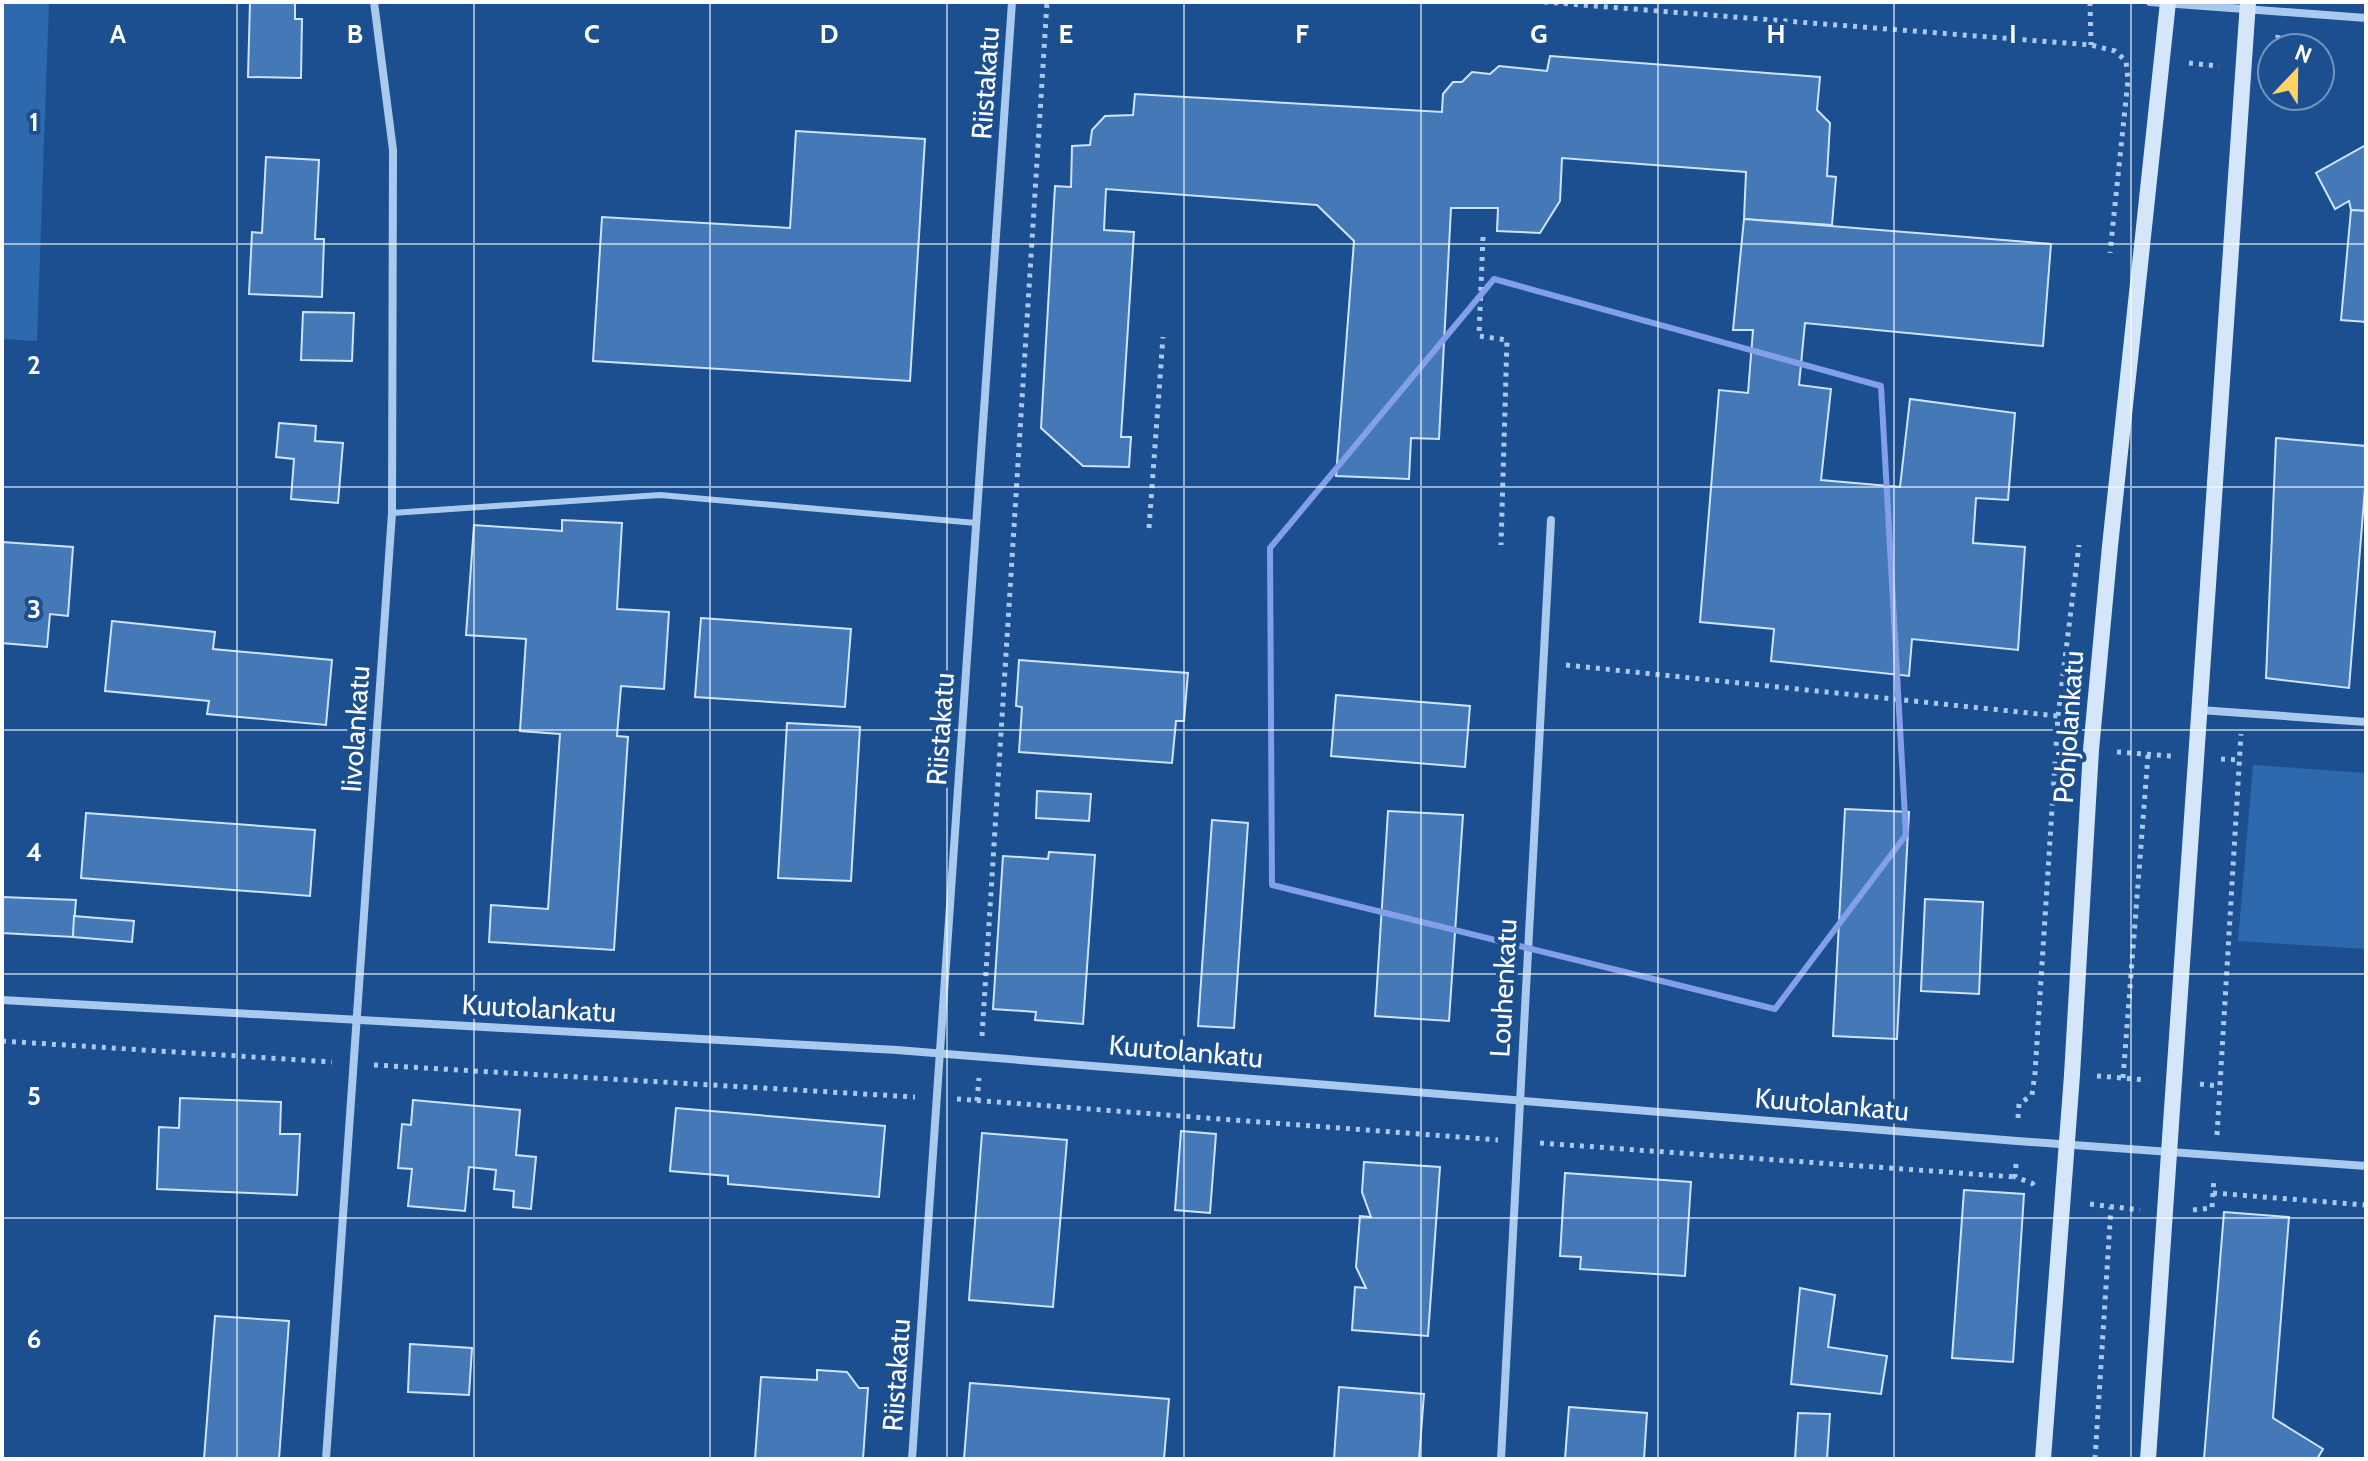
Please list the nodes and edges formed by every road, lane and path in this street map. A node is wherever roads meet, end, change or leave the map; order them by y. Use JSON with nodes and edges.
{"nodes":[{"id":1,"x":374,"y":2,"type":"edge"},
{"id":2,"x":1012,"y":2,"type":"edge"},
{"id":3,"x":1047,"y":2,"type":"edge"},
{"id":4,"x":1544,"y":2,"type":"edge"},
{"id":5,"x":2090,"y":2,"type":"edge"},
{"id":6,"x":2150,"y":2,"type":"edge"},
{"id":7,"x":2168,"y":2,"type":"edge"},
{"id":8,"x":2248,"y":6,"type":"edge"},
{"id":9,"x":2366,"y":18,"type":"edge"},
{"id":10,"x":2126,"y":61,"type":"dead end"},
{"id":11,"x":2164,"y":61,"type":"junction"},
{"id":12,"x":2244,"y":69,"type":"junction"},
{"id":13,"x":1483,"y":237,"type":"dead end"},
{"id":14,"x":1163,"y":337,"type":"dead end"},
{"id":15,"x":392,"y":513,"type":"junction"},
{"id":16,"x":1551,"y":520,"type":"dead end"},
{"id":17,"x":976,"y":523,"type":"junction"},
{"id":18,"x":1149,"y":528,"type":"dead end"},
{"id":19,"x":1501,"y":545,"type":"dead end"},
{"id":20,"x":1542,"y":663,"type":"junction"},
{"id":21,"x":2199,"y":710,"type":"junction"},
{"id":22,"x":2243,"y":713,"type":"junction"},
{"id":23,"x":2058,"y":716,"type":"dead end"},
{"id":24,"x":2366,"y":722,"type":"edge"},
{"id":25,"x":2125,"y":753,"type":"dead end"},
{"id":26,"x":2148,"y":755,"type":"junction"},
{"id":27,"x":2177,"y":757,"type":"dead end"},
{"id":28,"x":2,"y":1000,"type":"edge"},
{"id":29,"x":356,"y":1019,"type":"junction"},
{"id":30,"x":2,"y":1041,"type":"edge"},
{"id":31,"x":940,"y":1054,"type":"junction"},
{"id":32,"x":981,"y":1057,"type":"junction"},
{"id":33,"x":353,"y":1063,"type":"junction"},
{"id":34,"x":2123,"y":1078,"type":"dead end"},
{"id":35,"x":937,"y":1098,"type":"junction"},
{"id":36,"x":1519,"y":1100,"type":"junction"},
{"id":37,"x":977,"y":1101,"type":"junction"},
{"id":38,"x":1517,"y":1141,"type":"junction"},
{"id":39,"x":2067,"y":1144,"type":"junction"},
{"id":40,"x":2171,"y":1152,"type":"junction"},
{"id":41,"x":2216,"y":1155,"type":"junction"},
{"id":42,"x":2366,"y":1166,"type":"edge"},
{"id":43,"x":2015,"y":1177,"type":"dead end"},
{"id":44,"x":2213,"y":1193,"type":"junction"},
{"id":45,"x":2366,"y":1205,"type":"edge"},
{"id":46,"x":2165,"y":1213,"type":"junction"},
{"id":47,"x":326,"y":1459,"type":"edge"},
{"id":48,"x":912,"y":1459,"type":"edge"},
{"id":49,"x":1501,"y":1459,"type":"edge"},
{"id":50,"x":2043,"y":1459,"type":"edge"},
{"id":51,"x":2095,"y":1459,"type":"edge"},
{"id":52,"x":2148,"y":1459,"type":"edge"}],
"edges":[{"from":1,"to":15,"type":"street","name":"Iivolankatu"},
{"from":2,"to":17,"type":"street","name":"Riistakatu"},
{"from":3,"to":32,"type":"path"},
{"from":4,"to":5,"type":"path"},
{"from":6,"to":7,"type":"street"},
{"from":7,"to":8,"type":"street"},
{"from":7,"to":11,"type":"main road","name":"Pohjolankatu"},
{"from":8,"to":9,"type":"street"},
{"from":8,"to":12,"type":"main road"},
{"from":10,"to":11,"type":"path"},
{"from":11,"to":12,"type":"path"},
{"from":11,"to":39,"type":"main road","name":"Pohjolankatu"},
{"from":12,"to":21,"type":"main road"},
{"from":13,"to":19,"type":"path"},
{"from":14,"to":18,"type":"path"},
{"from":15,"to":17,"type":"lane"},
{"from":15,"to":29,"type":"street","name":"Iivolankatu"},
{"from":16,"to":20,"type":"street","name":"Louhenkatu"},
{"from":17,"to":31,"type":"street","name":"Riistakatu"},
{"from":20,"to":23,"type":"path"},
{"from":20,"to":36,"type":"street","name":"Louhenkatu"},
{"from":21,"to":22,"type":"street"},
{"from":21,"to":40,"type":"main road"},
{"from":22,"to":24,"type":"street"},
{"from":22,"to":41,"type":"path"},
{"from":25,"to":26,"type":"path"},
{"from":26,"to":27,"type":"path"},
{"from":26,"to":34,"type":"path"},
{"from":28,"to":29,"type":"street","name":"Kuutolankatu"},
{"from":29,"to":31,"type":"street","name":"Kuutolankatu"},
{"from":29,"to":33,"type":"street","name":"Iivolankatu"},
{"from":30,"to":33,"type":"path"},
{"from":31,"to":32,"type":"street","name":"Kuutolankatu"},
{"from":31,"to":35,"type":"street","name":"Riistakatu"},
{"from":32,"to":36,"type":"street","name":"Kuutolankatu"},
{"from":32,"to":37,"type":"path"},
{"from":33,"to":35,"type":"path"},
{"from":33,"to":47,"type":"street","name":"Iivolankatu"},
{"from":35,"to":37,"type":"path"},
{"from":35,"to":48,"type":"street","name":"Riistakatu"},
{"from":36,"to":38,"type":"street","name":"Louhenkatu"},
{"from":36,"to":39,"type":"street","name":"Kuutolankatu"},
{"from":37,"to":38,"type":"path"},
{"from":38,"to":43,"type":"path"},
{"from":38,"to":49,"type":"street","name":"Louhenkatu"},
{"from":39,"to":40,"type":"street","name":"Kuutolankatu"},
{"from":39,"to":50,"type":"main road","name":"Pohjolankatu"},
{"from":40,"to":41,"type":"street","name":"Kuutolankatu"},
{"from":40,"to":46,"type":"main road"},
{"from":41,"to":42,"type":"street","name":"Kuutolankatu"},
{"from":41,"to":44,"type":"path"},
{"from":44,"to":45,"type":"path"},
{"from":44,"to":46,"type":"path"},
{"from":46,"to":51,"type":"path"},
{"from":46,"to":52,"type":"main road"}]}
